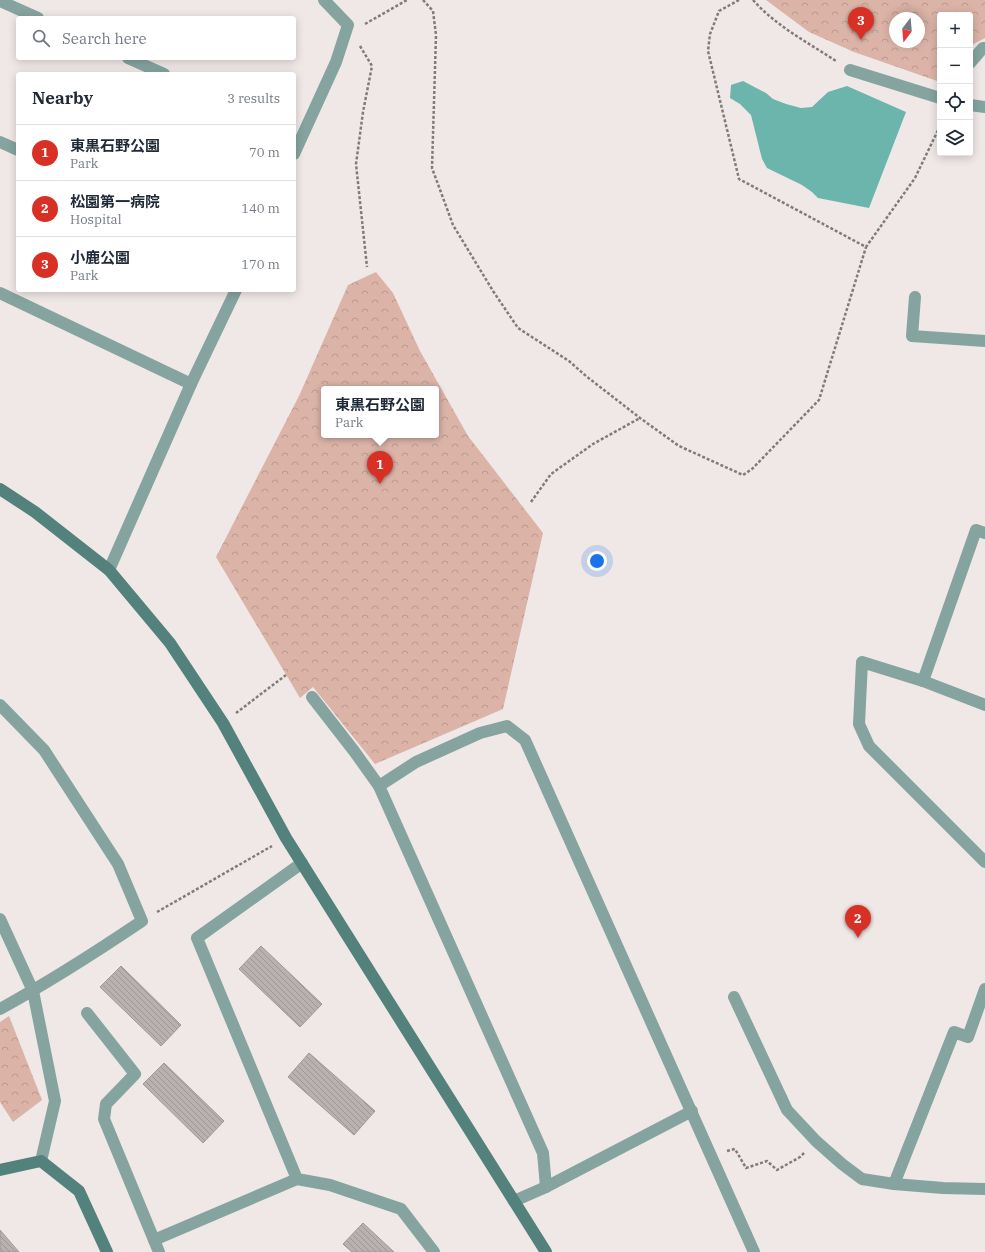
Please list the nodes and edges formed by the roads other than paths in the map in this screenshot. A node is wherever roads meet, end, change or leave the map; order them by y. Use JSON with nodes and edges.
{"nodes":[{"id":1,"x":324,"y":0,"type":"edge"},
{"id":2,"x":0,"y":1,"type":"edge"},
{"id":3,"x":34,"y":16,"type":"edge"},
{"id":4,"x":985,"y":48,"type":"edge"},
{"id":5,"x":132,"y":60,"type":"edge"},
{"id":6,"x":973,"y":60,"type":"edge"},
{"id":7,"x":850,"y":70,"type":"road end"},
{"id":8,"x":160,"y":72,"type":"edge"},
{"id":9,"x":937,"y":97,"type":"edge"},
{"id":10,"x":973,"y":105,"type":"edge"},
{"id":11,"x":985,"y":107,"type":"edge"},
{"id":12,"x":298,"y":133,"type":"edge"},
{"id":13,"x":0,"y":142,"type":"edge"},
{"id":14,"x":296,"y":144,"type":"edge"},
{"id":15,"x":16,"y":149,"type":"edge"},
{"id":16,"x":235,"y":292,"type":"edge"},
{"id":17,"x":0,"y":293,"type":"edge"},
{"id":18,"x":915,"y":297,"type":"dead end"},
{"id":19,"x":985,"y":341,"type":"edge"},
{"id":20,"x":191,"y":384,"type":"junction"},
{"id":21,"x":0,"y":489,"type":"edge"},
{"id":22,"x":985,"y":533,"type":"edge"},
{"id":23,"x":109,"y":570,"type":"junction"},
{"id":24,"x":923,"y":681,"type":"junction"},
{"id":25,"x":312,"y":697,"type":"dead end"},
{"id":26,"x":0,"y":705,"type":"edge"},
{"id":27,"x":985,"y":705,"type":"edge"},
{"id":28,"x":379,"y":786,"type":"junction"},
{"id":29,"x":985,"y":862,"type":"edge"},
{"id":30,"x":302,"y":863,"type":"junction"},
{"id":31,"x":0,"y":919,"type":"edge"},
{"id":32,"x":985,"y":989,"type":"edge"},
{"id":33,"x":34,"y":991,"type":"junction"},
{"id":34,"x":734,"y":997,"type":"dead end"},
{"id":35,"x":0,"y":1009,"type":"edge"},
{"id":36,"x":87,"y":1013,"type":"dead end"},
{"id":37,"x":692,"y":1111,"type":"junction"},
{"id":38,"x":41,"y":1161,"type":"junction"},
{"id":39,"x":0,"y":1170,"type":"edge"},
{"id":40,"x":297,"y":1179,"type":"junction"},
{"id":41,"x":894,"y":1184,"type":"junction"},
{"id":42,"x":546,"y":1187,"type":"junction"},
{"id":43,"x":985,"y":1189,"type":"edge"},
{"id":44,"x":514,"y":1201,"type":"junction"},
{"id":45,"x":154,"y":1240,"type":"junction"},
{"id":46,"x":107,"y":1252,"type":"edge"},
{"id":47,"x":159,"y":1252,"type":"edge"},
{"id":48,"x":434,"y":1252,"type":"edge"},
{"id":49,"x":546,"y":1252,"type":"edge"},
{"id":50,"x":754,"y":1252,"type":"edge"}],
"edges":[{"from":1,"to":12,"type":"street"},
{"from":2,"to":3,"type":"street"},
{"from":4,"to":6,"type":"street"},
{"from":5,"to":8,"type":"street"},
{"from":7,"to":9,"type":"street"},
{"from":10,"to":11,"type":"street"},
{"from":12,"to":14,"type":"street"},
{"from":13,"to":15,"type":"street"},
{"from":16,"to":20,"type":"street"},
{"from":17,"to":20,"type":"street"},
{"from":18,"to":19,"type":"street"},
{"from":20,"to":23,"type":"street"},
{"from":21,"to":23,"type":"street"},
{"from":22,"to":24,"type":"street"},
{"from":23,"to":30,"type":"street"},
{"from":24,"to":27,"type":"street"},
{"from":24,"to":29,"type":"street"},
{"from":25,"to":28,"type":"street"},
{"from":26,"to":33,"type":"street"},
{"from":28,"to":37,"type":"street"},
{"from":28,"to":42,"type":"street"},
{"from":30,"to":40,"type":"street"},
{"from":30,"to":44,"type":"street"},
{"from":31,"to":33,"type":"street"},
{"from":32,"to":41,"type":"street"},
{"from":33,"to":35,"type":"street"},
{"from":33,"to":38,"type":"street"},
{"from":34,"to":41,"type":"street"},
{"from":36,"to":45,"type":"street"},
{"from":37,"to":42,"type":"street"},
{"from":37,"to":50,"type":"street"},
{"from":38,"to":39,"type":"street"},
{"from":38,"to":46,"type":"street"},
{"from":40,"to":45,"type":"street"},
{"from":40,"to":48,"type":"street"},
{"from":41,"to":43,"type":"street"},
{"from":42,"to":44,"type":"street"},
{"from":44,"to":49,"type":"street"},
{"from":45,"to":47,"type":"street"}]}
